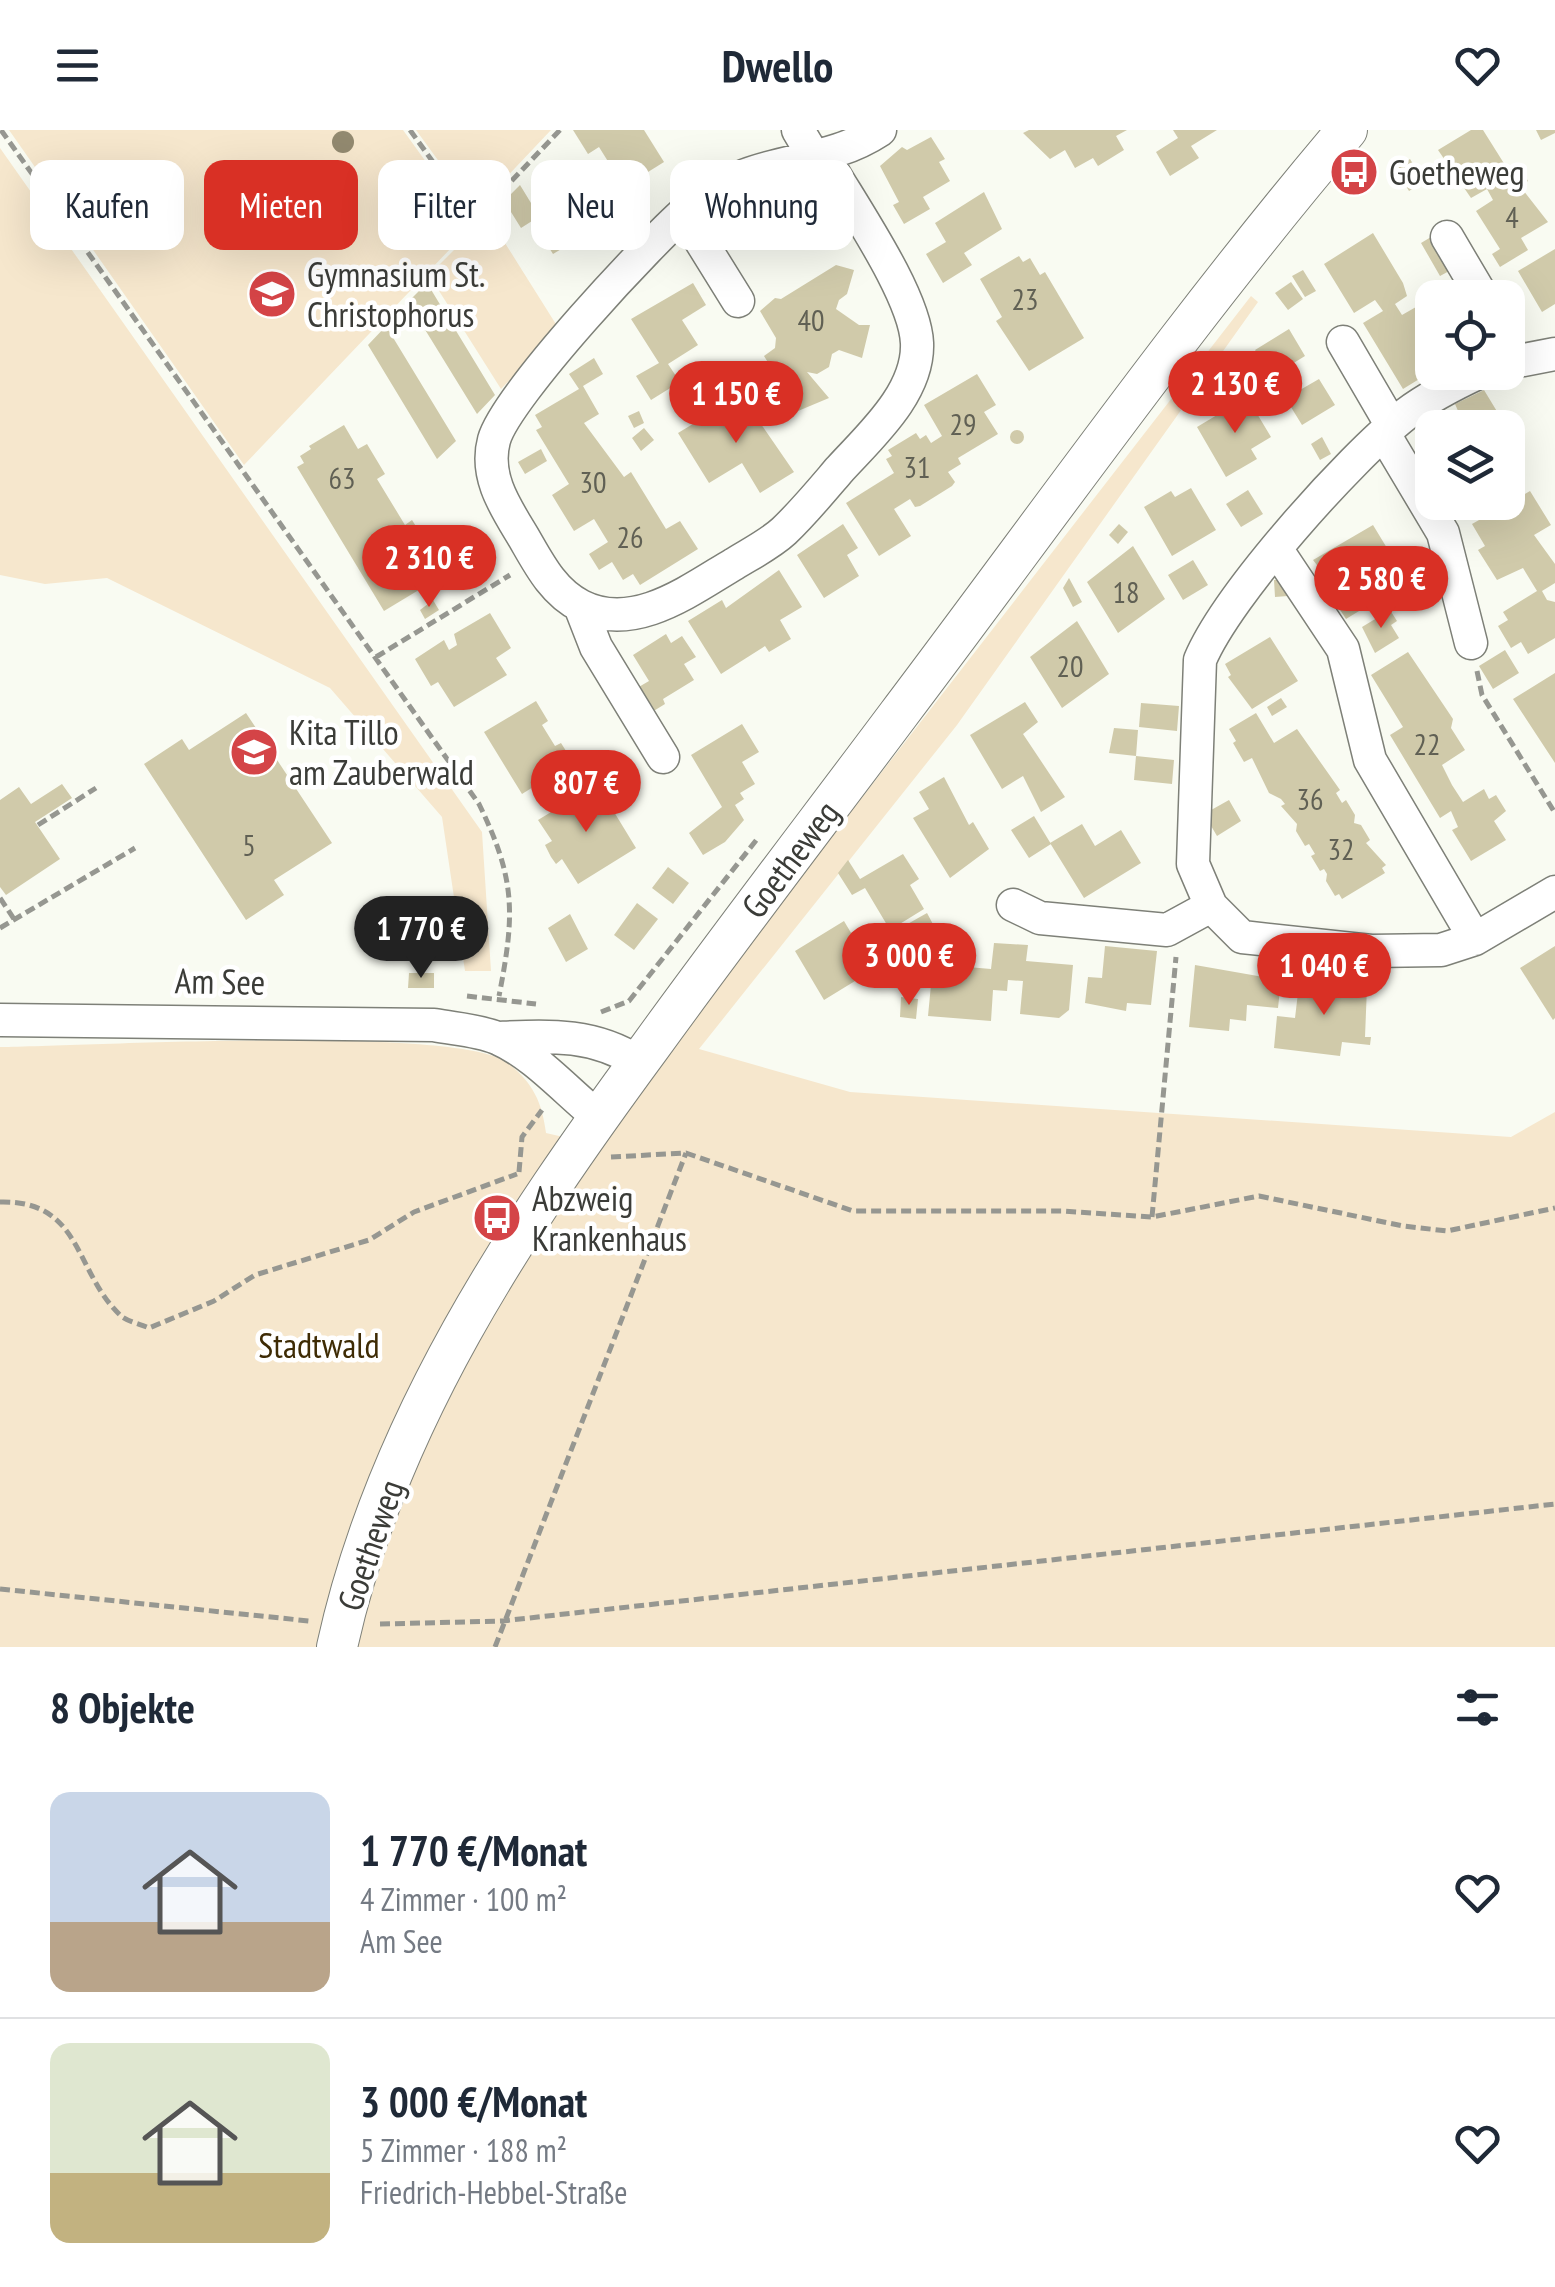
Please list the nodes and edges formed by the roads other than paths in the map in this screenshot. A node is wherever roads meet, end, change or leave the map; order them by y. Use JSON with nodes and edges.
{"nodes":[{"id":1,"x":880,"y":130,"type":"edge"},
{"id":2,"x":1346,"y":130,"type":"edge"},
{"id":3,"x":812,"y":147,"type":"edge"},
{"id":4,"x":777,"y":160,"type":"edge"},
{"id":5,"x":670,"y":229,"type":"edge"},
{"id":6,"x":1446,"y":237,"type":"dead end"},
{"id":7,"x":706,"y":250,"type":"edge"},
{"id":8,"x":1472,"y":280,"type":"edge"},
{"id":9,"x":738,"y":302,"type":"dead end"},
{"id":10,"x":1342,"y":342,"type":"dead end"},
{"id":11,"x":1525,"y":354,"type":"edge"},
{"id":12,"x":1555,"y":354,"type":"edge"},
{"id":13,"x":1445,"y":390,"type":"edge"},
{"id":14,"x":1388,"y":430,"type":"junction"},
{"id":15,"x":1278,"y":550,"type":"junction"},
{"id":16,"x":580,"y":606,"type":"junction"},
{"id":17,"x":1471,"y":644,"type":"road end"},
{"id":18,"x":663,"y":757,"type":"dead end"},
{"id":19,"x":1555,"y":892,"type":"edge"},
{"id":20,"x":1013,"y":905,"type":"dead end"},
{"id":21,"x":1211,"y":906,"type":"junction"},
{"id":22,"x":1475,"y":938,"type":"junction"},
{"id":23,"x":0,"y":1020,"type":"edge"},
{"id":24,"x":497,"y":1038,"type":"junction"},
{"id":25,"x":638,"y":1062,"type":"junction"},
{"id":26,"x":597,"y":1116,"type":"junction"},
{"id":27,"x":339,"y":1636,"type":"edge"}],
"edges":[{"from":1,"to":3,"type":"street"},
{"from":2,"to":25,"type":"street","name":"Goetheweg"},
{"from":3,"to":4,"type":"street"},
{"from":3,"to":16,"type":"street"},
{"from":5,"to":16,"type":"street"},
{"from":6,"to":8,"type":"street"},
{"from":7,"to":9,"type":"street"},
{"from":10,"to":14,"type":"street"},
{"from":11,"to":12,"type":"street"},
{"from":13,"to":14,"type":"street"},
{"from":14,"to":15,"type":"street"},
{"from":14,"to":17,"type":"street"},
{"from":15,"to":21,"type":"street"},
{"from":15,"to":22,"type":"street"},
{"from":16,"to":18,"type":"street"},
{"from":19,"to":22,"type":"street"},
{"from":20,"to":21,"type":"street"},
{"from":21,"to":22,"type":"street"},
{"from":23,"to":24,"type":"street","name":"Am See"},
{"from":24,"to":25,"type":"street","name":"Am See"},
{"from":24,"to":26,"type":"street","name":"Am See"},
{"from":25,"to":26,"type":"street","name":"Goetheweg"},
{"from":26,"to":27,"type":"street","name":"Goetheweg"}]}
